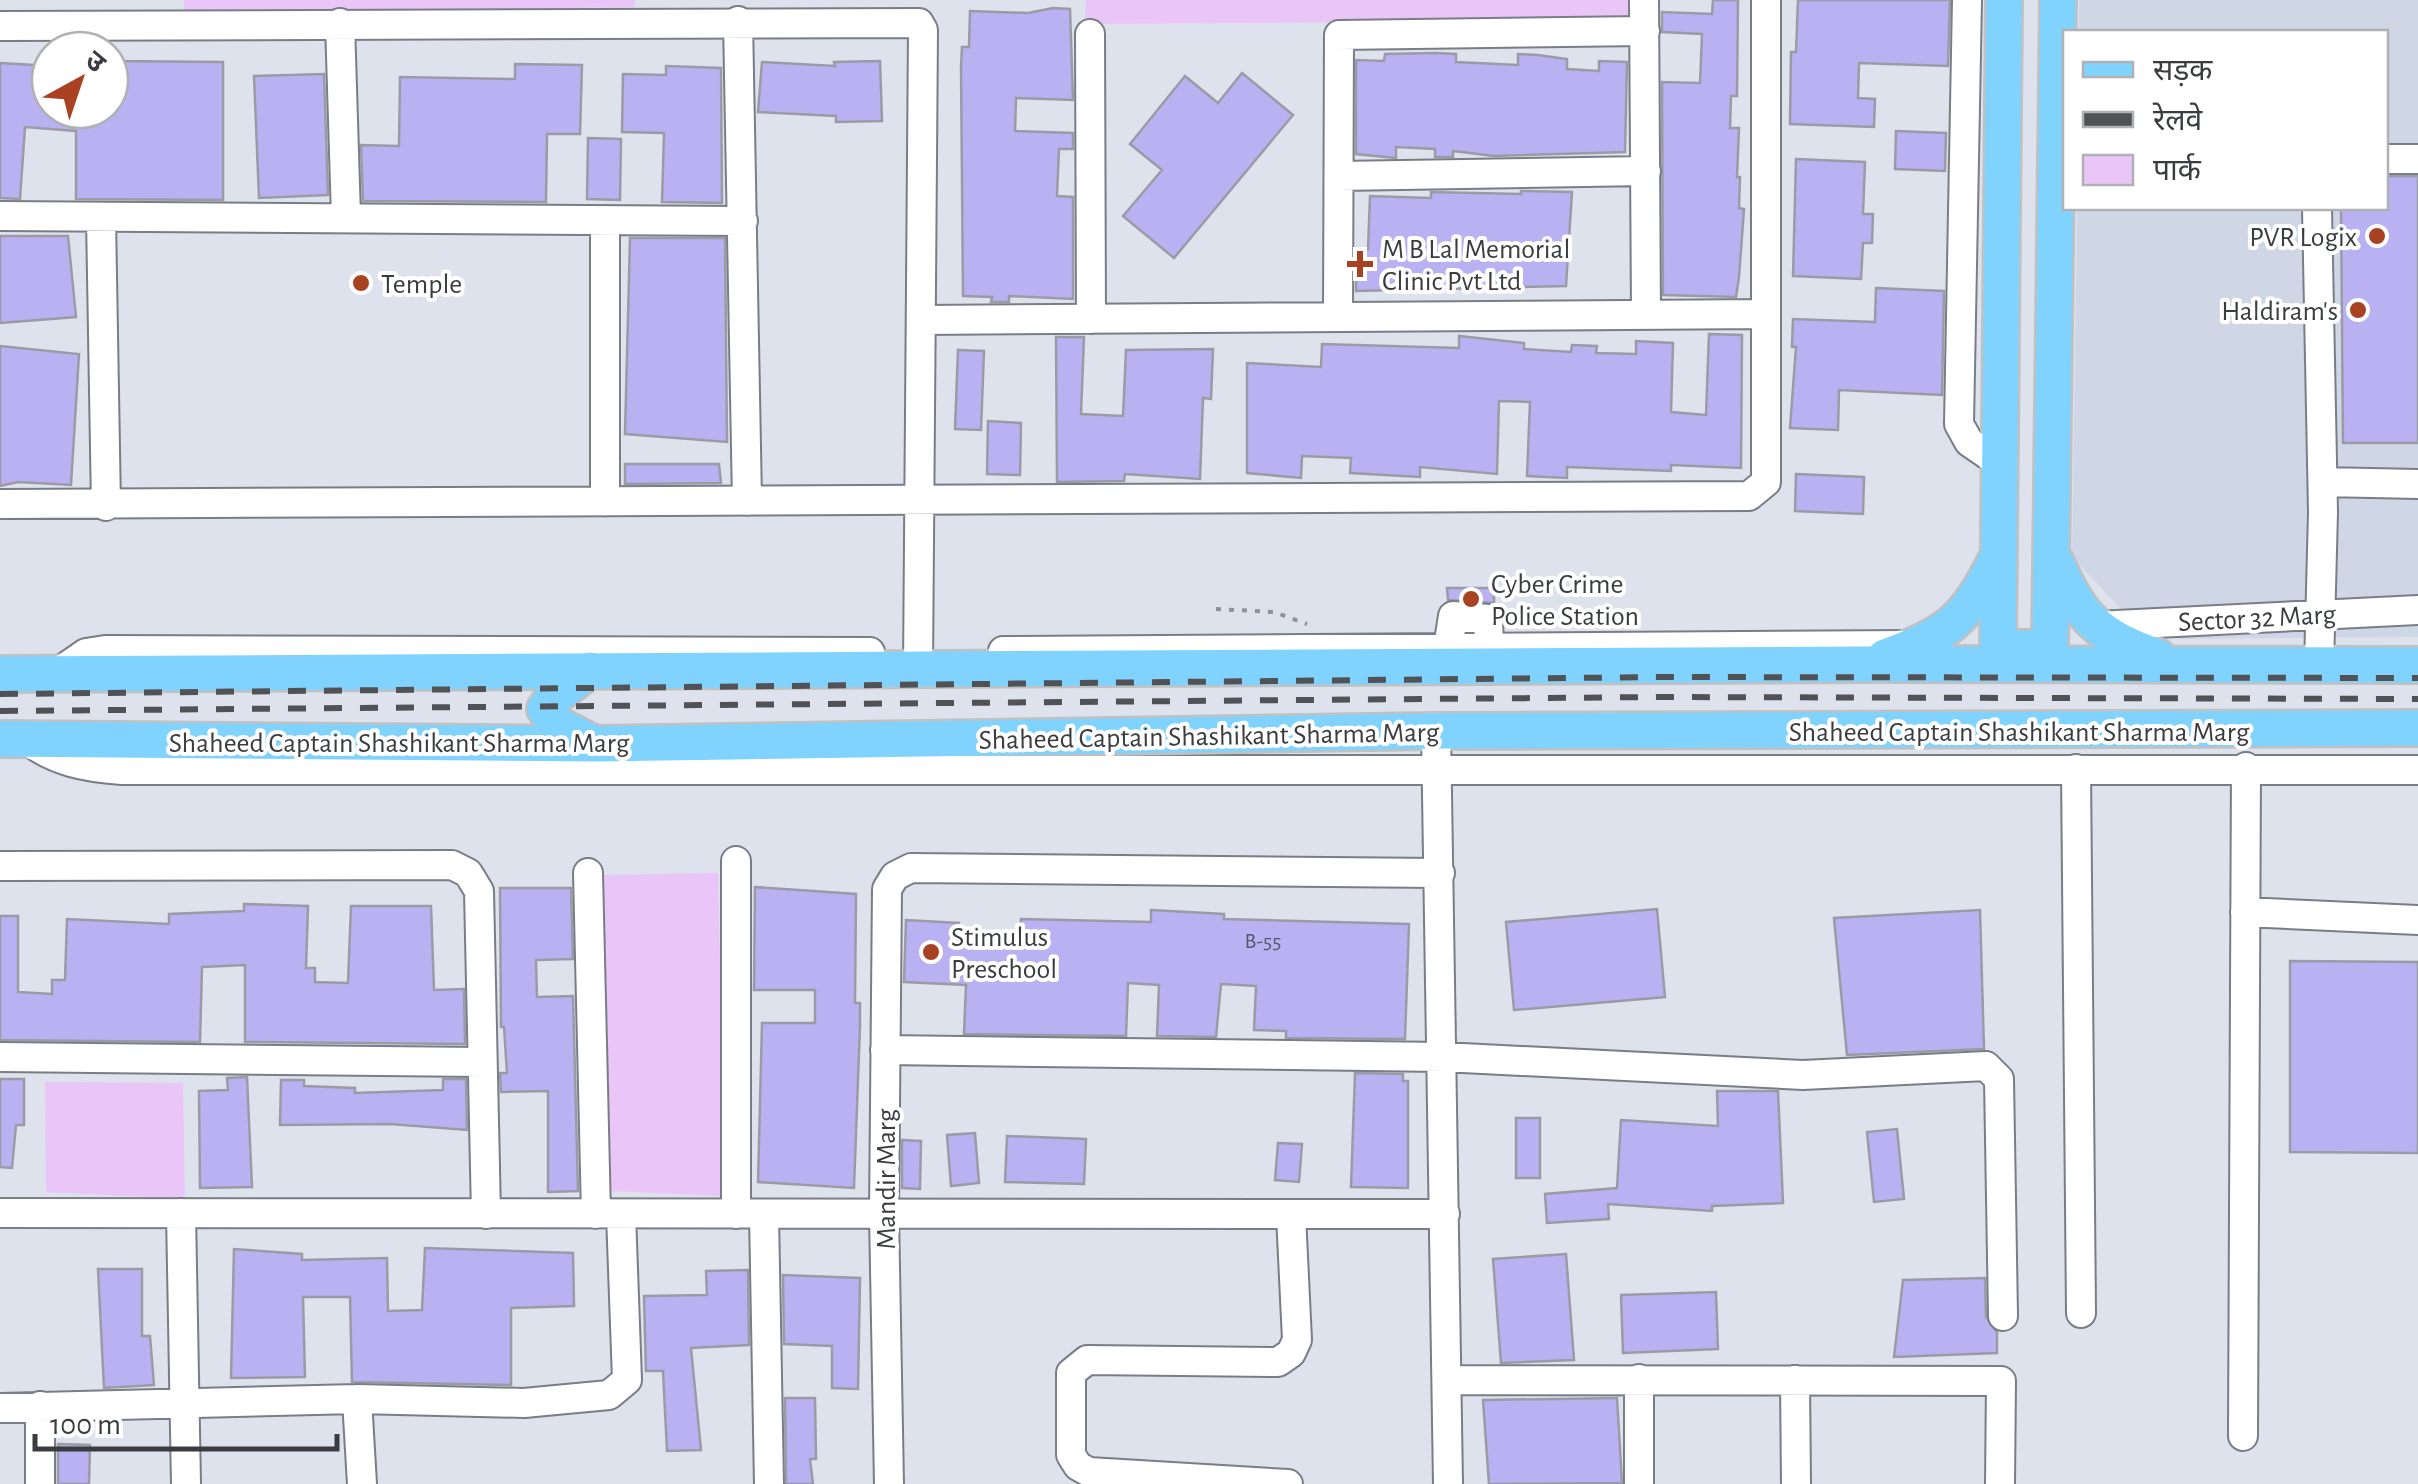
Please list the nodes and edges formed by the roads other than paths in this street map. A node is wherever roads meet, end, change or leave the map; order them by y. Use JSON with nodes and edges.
{"nodes":[{"id":1,"x":1644,"y":0,"type":"edge"},
{"id":2,"x":1766,"y":0,"type":"edge"},
{"id":3,"x":1967,"y":0,"type":"edge"},
{"id":4,"x":2004,"y":0,"type":"edge"},
{"id":5,"x":2058,"y":0,"type":"edge"},
{"id":6,"x":173,"y":12,"type":"edge"},
{"id":7,"x":752,"y":14,"type":"edge"},
{"id":8,"x":340,"y":24,"type":"junction"},
{"id":9,"x":0,"y":26,"type":"edge"},
{"id":10,"x":1645,"y":30,"type":"junction"},
{"id":11,"x":1090,"y":34,"type":"dead end"},
{"id":12,"x":2418,"y":159,"type":"edge"},
{"id":13,"x":2388,"y":160,"type":"edge"},
{"id":14,"x":1646,"y":171,"type":"junction"},
{"id":15,"x":1339,"y":176,"type":"junction"},
{"id":16,"x":2316,"y":210,"type":"edge"},
{"id":17,"x":0,"y":216,"type":"edge"},
{"id":18,"x":346,"y":217,"type":"junction"},
{"id":19,"x":101,"y":218,"type":"junction"},
{"id":20,"x":605,"y":220,"type":"junction"},
{"id":21,"x":742,"y":221,"type":"junction"},
{"id":22,"x":1646,"y":314,"type":"junction"},
{"id":23,"x":1764,"y":314,"type":"junction"},
{"id":24,"x":1338,"y":317,"type":"junction"},
{"id":25,"x":1091,"y":319,"type":"junction"},
{"id":26,"x":921,"y":320,"type":"junction"},
{"id":27,"x":2000,"y":464,"type":"junction"},
{"id":28,"x":2323,"y":482,"type":"junction"},
{"id":29,"x":2418,"y":484,"type":"edge"},
{"id":30,"x":747,"y":501,"type":"junction"},
{"id":31,"x":920,"y":501,"type":"junction"},
{"id":32,"x":605,"y":502,"type":"junction"},
{"id":33,"x":0,"y":504,"type":"edge"},
{"id":34,"x":106,"y":506,"type":"junction"},
{"id":35,"x":2051,"y":551,"type":"junction"},
{"id":36,"x":2000,"y":552,"type":"junction"},
{"id":37,"x":2418,"y":610,"type":"edge"},
{"id":38,"x":2321,"y":613,"type":"junction"},
{"id":39,"x":2096,"y":626,"type":"junction"},
{"id":40,"x":1922,"y":644,"type":"junction"},
{"id":41,"x":918,"y":661,"type":"junction"},
{"id":42,"x":1865,"y":664,"type":"junction"},
{"id":43,"x":2194,"y":665,"type":"junction"},
{"id":44,"x":2418,"y":665,"type":"edge"},
{"id":45,"x":2319,"y":666,"type":"junction"},
{"id":46,"x":590,"y":670,"type":"junction"},
{"id":47,"x":57,"y":673,"type":"junction"},
{"id":48,"x":0,"y":674,"type":"edge"},
{"id":49,"x":2418,"y":728,"type":"edge"},
{"id":50,"x":1436,"y":731,"type":"junction"},
{"id":51,"x":12,"y":739,"type":"edge"},
{"id":52,"x":596,"y":744,"type":"junction"},
{"id":53,"x":2246,"y":767,"type":"junction"},
{"id":54,"x":2076,"y":769,"type":"junction"},
{"id":55,"x":2418,"y":770,"type":"edge"},
{"id":56,"x":1436,"y":771,"type":"junction"},
{"id":57,"x":736,"y":862,"type":"dead end"},
{"id":58,"x":0,"y":866,"type":"edge"},
{"id":59,"x":588,"y":873,"type":"dead end"},
{"id":60,"x":1440,"y":873,"type":"junction"},
{"id":61,"x":2245,"y":912,"type":"junction"},
{"id":62,"x":2418,"y":920,"type":"edge"},
{"id":63,"x":885,"y":1050,"type":"junction"},
{"id":64,"x":0,"y":1057,"type":"edge"},
{"id":65,"x":1443,"y":1058,"type":"junction"},
{"id":66,"x":482,"y":1062,"type":"junction"},
{"id":67,"x":0,"y":1213,"type":"edge"},
{"id":68,"x":182,"y":1213,"type":"junction"},
{"id":69,"x":486,"y":1214,"type":"junction"},
{"id":70,"x":608,"y":1214,"type":"junction"},
{"id":71,"x":751,"y":1214,"type":"junction"},
{"id":72,"x":884,"y":1214,"type":"junction"},
{"id":73,"x":1444,"y":1214,"type":"junction"},
{"id":74,"x":1291,"y":1215,"type":"junction"},
{"id":75,"x":2081,"y":1312,"type":"dead end"},
{"id":76,"x":2003,"y":1316,"type":"dead end"},
{"id":77,"x":1639,"y":1379,"type":"junction"},
{"id":78,"x":1446,"y":1380,"type":"junction"},
{"id":79,"x":1794,"y":1380,"type":"junction"},
{"id":80,"x":357,"y":1399,"type":"junction"},
{"id":81,"x":186,"y":1402,"type":"junction"},
{"id":82,"x":40,"y":1406,"type":"junction"},
{"id":83,"x":0,"y":1408,"type":"edge"},
{"id":84,"x":2243,"y":1436,"type":"dead end"},
{"id":85,"x":40,"y":1484,"type":"edge"},
{"id":86,"x":186,"y":1484,"type":"edge"},
{"id":87,"x":362,"y":1484,"type":"edge"},
{"id":88,"x":769,"y":1484,"type":"edge"},
{"id":89,"x":889,"y":1484,"type":"edge"},
{"id":90,"x":1288,"y":1484,"type":"edge"},
{"id":91,"x":1448,"y":1484,"type":"edge"},
{"id":92,"x":1640,"y":1484,"type":"edge"},
{"id":93,"x":1796,"y":1484,"type":"edge"},
{"id":94,"x":2000,"y":1484,"type":"edge"}],
"edges":[{"from":1,"to":10,"type":"street"},
{"from":2,"to":23,"type":"street"},
{"from":3,"to":27,"type":"street"},
{"from":4,"to":27,"type":"main road"},
{"from":5,"to":35,"type":"main road"},
{"from":6,"to":8,"type":"street"},
{"from":6,"to":9,"type":"street"},
{"from":7,"to":8,"type":"street"},
{"from":7,"to":21,"type":"street"},
{"from":7,"to":26,"type":"street"},
{"from":8,"to":18,"type":"street"},
{"from":10,"to":14,"type":"street"},
{"from":10,"to":15,"type":"street"},
{"from":11,"to":25,"type":"street"},
{"from":12,"to":13,"type":"street"},
{"from":14,"to":15,"type":"street"},
{"from":14,"to":22,"type":"street"},
{"from":15,"to":24,"type":"street"},
{"from":16,"to":28,"type":"street"},
{"from":17,"to":19,"type":"street"},
{"from":18,"to":19,"type":"street"},
{"from":18,"to":20,"type":"street"},
{"from":19,"to":34,"type":"street"},
{"from":20,"to":21,"type":"street"},
{"from":20,"to":32,"type":"street"},
{"from":21,"to":30,"type":"street"},
{"from":22,"to":23,"type":"street"},
{"from":22,"to":24,"type":"street"},
{"from":23,"to":31,"type":"street"},
{"from":24,"to":25,"type":"street"},
{"from":25,"to":26,"type":"street"},
{"from":26,"to":31,"type":"street"},
{"from":27,"to":36,"type":"main road"},
{"from":28,"to":29,"type":"street"},
{"from":28,"to":38,"type":"street"},
{"from":30,"to":31,"type":"street"},
{"from":30,"to":32,"type":"street"},
{"from":31,"to":41,"type":"street"},
{"from":32,"to":34,"type":"street"},
{"from":33,"to":34,"type":"street"},
{"from":35,"to":36,"type":"main road"},
{"from":35,"to":39,"type":"main road"},
{"from":36,"to":40,"type":"main road"},
{"from":37,"to":38,"type":"street","name":"Sector 32 Marg"},
{"from":38,"to":39,"type":"street","name":"Sector 32 Marg"},
{"from":38,"to":45,"type":"street"},
{"from":39,"to":43,"type":"main road"},
{"from":40,"to":41,"type":"street"},
{"from":40,"to":42,"type":"main road"},
{"from":41,"to":42,"type":"main road"},
{"from":41,"to":46,"type":"main road"},
{"from":41,"to":47,"type":"street"},
{"from":42,"to":43,"type":"main road"},
{"from":43,"to":45,"type":"main road"},
{"from":44,"to":45,"type":"main road"},
{"from":46,"to":47,"type":"main road"},
{"from":46,"to":52,"type":"main road"},
{"from":47,"to":48,"type":"main road"},
{"from":49,"to":50,"type":"main road","name":"Shaheed Captain Shashikant Sharma Marg"},
{"from":50,"to":52,"type":"main road","name":"Shaheed Captain Shashikant Sharma Marg"},
{"from":50,"to":56,"type":"street"},
{"from":51,"to":52,"type":"main road","name":"Shaheed Captain Shashikant Sharma Marg"},
{"from":51,"to":56,"type":"street"},
{"from":53,"to":54,"type":"street"},
{"from":53,"to":55,"type":"street"},
{"from":53,"to":61,"type":"street"},
{"from":54,"to":56,"type":"street"},
{"from":54,"to":75,"type":"street"},
{"from":56,"to":60,"type":"street"},
{"from":57,"to":71,"type":"street"},
{"from":58,"to":66,"type":"street"},
{"from":59,"to":70,"type":"street"},
{"from":60,"to":63,"type":"street","name":"Mandir Marg"},
{"from":60,"to":65,"type":"street"},
{"from":61,"to":62,"type":"street"},
{"from":61,"to":84,"type":"street"},
{"from":63,"to":65,"type":"street"},
{"from":63,"to":72,"type":"street","name":"Mandir Marg"},
{"from":64,"to":66,"type":"street"},
{"from":65,"to":73,"type":"street"},
{"from":65,"to":76,"type":"street"},
{"from":66,"to":69,"type":"street"},
{"from":67,"to":68,"type":"street"},
{"from":68,"to":69,"type":"street"},
{"from":68,"to":81,"type":"street"},
{"from":69,"to":70,"type":"street"},
{"from":70,"to":71,"type":"street"},
{"from":70,"to":80,"type":"street"},
{"from":71,"to":72,"type":"street"},
{"from":71,"to":88,"type":"street"},
{"from":72,"to":74,"type":"street"},
{"from":72,"to":89,"type":"street","name":"Mandir Marg"},
{"from":73,"to":74,"type":"street"},
{"from":73,"to":78,"type":"street"},
{"from":74,"to":90,"type":"street"},
{"from":77,"to":78,"type":"street"},
{"from":77,"to":79,"type":"street"},
{"from":77,"to":92,"type":"street"},
{"from":78,"to":91,"type":"street"},
{"from":79,"to":93,"type":"street"},
{"from":79,"to":94,"type":"street"},
{"from":80,"to":81,"type":"street"},
{"from":80,"to":87,"type":"street"},
{"from":81,"to":82,"type":"street"},
{"from":81,"to":86,"type":"street"},
{"from":82,"to":83,"type":"street"},
{"from":82,"to":85,"type":"street"}]}
